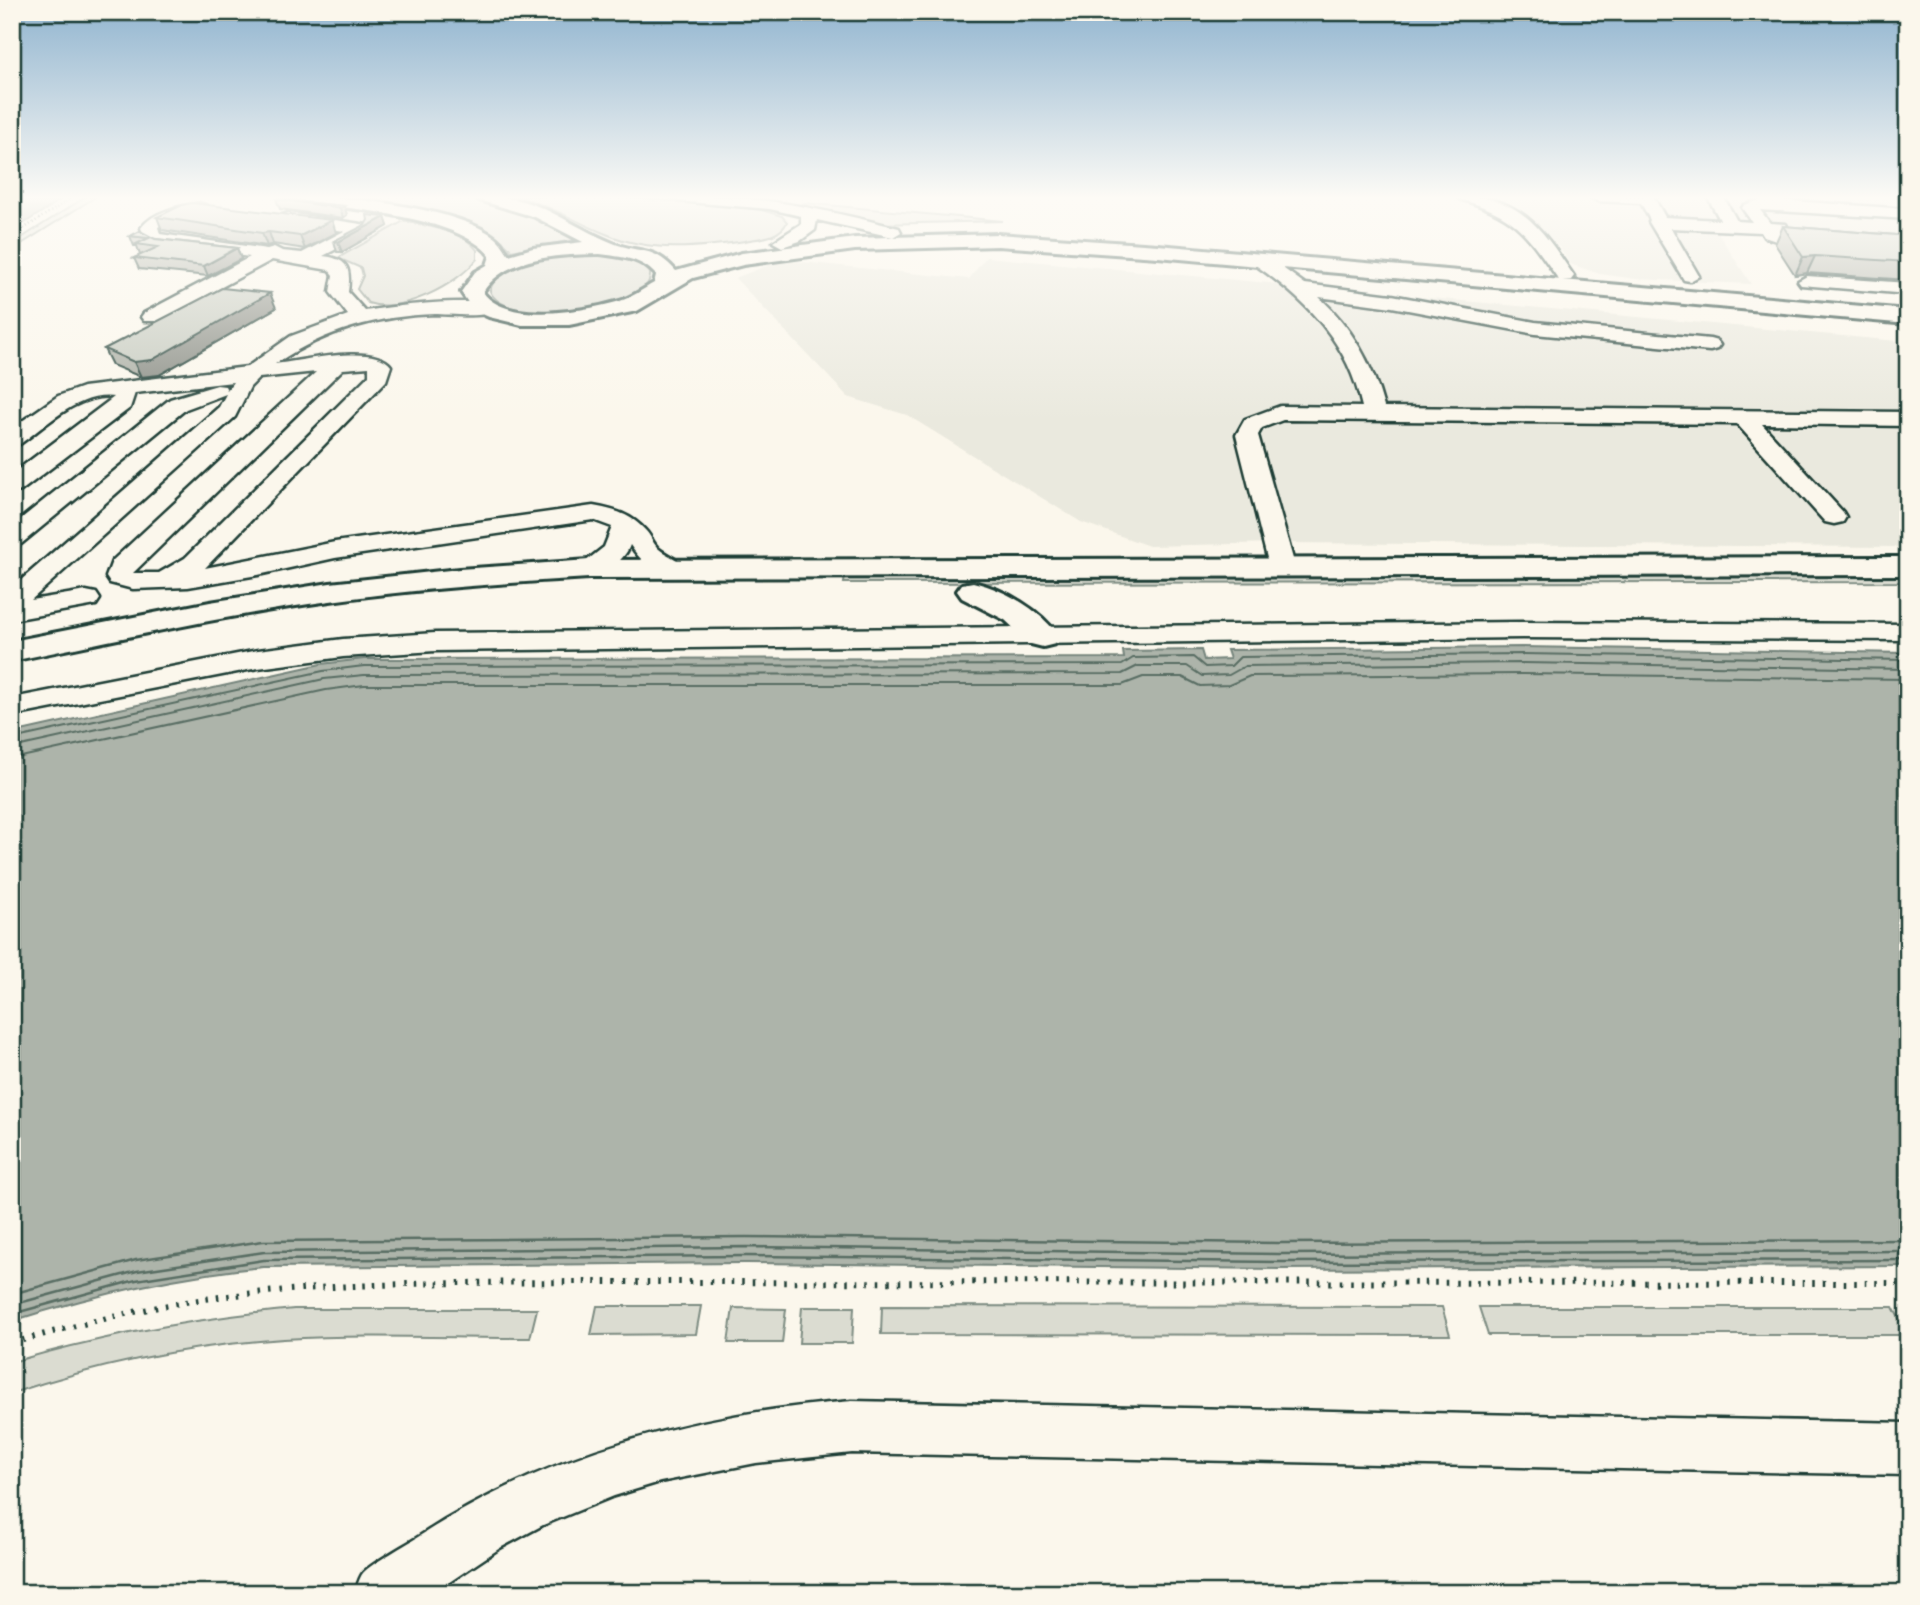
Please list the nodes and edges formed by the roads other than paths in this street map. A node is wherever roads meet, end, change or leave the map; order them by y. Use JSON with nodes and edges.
{"nodes":[{"id":1,"x":241,"y":271,"type":"edge"},
{"id":2,"x":342,"y":271,"type":"edge"},
{"id":3,"x":491,"y":271,"type":"edge"},
{"id":4,"x":666,"y":271,"type":"edge"},
{"id":5,"x":696,"y":271,"type":"edge"},
{"id":6,"x":1275,"y":271,"type":"edge"},
{"id":7,"x":1384,"y":271,"type":"edge"},
{"id":8,"x":1504,"y":271,"type":"edge"},
{"id":9,"x":1560,"y":271,"type":"edge"},
{"id":10,"x":1687,"y":271,"type":"edge"},
{"id":11,"x":1858,"y":271,"type":"edge"},
{"id":12,"x":1564,"y":276,"type":"junction"},
{"id":13,"x":1690,"y":276,"type":"dead end"},
{"id":14,"x":1807,"y":281,"type":"edge"},
{"id":15,"x":476,"y":282,"type":"junction"},
{"id":16,"x":664,"y":285,"type":"junction"},
{"id":17,"x":1300,"y":289,"type":"junction"},
{"id":18,"x":1908,"y":289,"type":"edge"},
{"id":19,"x":154,"y":294,"type":"dead end"},
{"id":20,"x":1873,"y":294,"type":"junction"},
{"id":21,"x":1908,"y":305,"type":"edge"},
{"id":22,"x":402,"y":309,"type":"junction"},
{"id":23,"x":488,"y":309,"type":"junction"},
{"id":24,"x":360,"y":316,"type":"junction"},
{"id":25,"x":1908,"y":317,"type":"edge"},
{"id":26,"x":1710,"y":345,"type":"dead end"},
{"id":27,"x":335,"y":365,"type":"junction"},
{"id":28,"x":235,"y":383,"type":"junction"},
{"id":29,"x":114,"y":388,"type":"junction"},
{"id":30,"x":1374,"y":412,"type":"junction"},
{"id":31,"x":1743,"y":417,"type":"junction"},
{"id":32,"x":1908,"y":419,"type":"edge"},
{"id":33,"x":12,"y":439,"type":"edge"},
{"id":34,"x":12,"y":486,"type":"edge"},
{"id":35,"x":1834,"y":517,"type":"dead end"},
{"id":36,"x":625,"y":525,"type":"junction"},
{"id":37,"x":12,"y":539,"type":"edge"},
{"id":38,"x":335,"y":550,"type":"junction"},
{"id":39,"x":202,"y":554,"type":"junction"},
{"id":40,"x":1282,"y":566,"type":"junction"},
{"id":41,"x":1908,"y":566,"type":"edge"},
{"id":42,"x":815,"y":567,"type":"junction"},
{"id":43,"x":672,"y":568,"type":"junction"},
{"id":44,"x":589,"y":569,"type":"junction"},
{"id":45,"x":160,"y":583,"type":"junction"},
{"id":46,"x":973,"y":591,"type":"junction"},
{"id":47,"x":1908,"y":591,"type":"edge"},
{"id":48,"x":644,"y":592,"type":"junction"},
{"id":49,"x":86,"y":599,"type":"dead end"},
{"id":50,"x":12,"y":603,"type":"edge"},
{"id":51,"x":12,"y":612,"type":"edge"},
{"id":52,"x":1908,"y":632,"type":"edge"},
{"id":53,"x":1043,"y":637,"type":"junction"},
{"id":54,"x":12,"y":651,"type":"edge"},
{"id":55,"x":12,"y":674,"type":"edge"},
{"id":56,"x":23,"y":705,"type":"dead end"},
{"id":57,"x":1908,"y":1449,"type":"edge"},
{"id":58,"x":383,"y":1593,"type":"edge"}],
"edges":[{"from":1,"to":19,"type":"street"},
{"from":2,"to":24,"type":"street"},
{"from":3,"to":15,"type":"main road"},
{"from":4,"to":16,"type":"main road"},
{"from":5,"to":16,"type":"main road"},
{"from":6,"to":17,"type":"street"},
{"from":7,"to":25,"type":"main road"},
{"from":8,"to":12,"type":"main road"},
{"from":9,"to":12,"type":"street"},
{"from":10,"to":13,"type":"street"},
{"from":11,"to":20,"type":"street"},
{"from":12,"to":20,"type":"main road"},
{"from":14,"to":20,"type":"street"},
{"from":15,"to":22,"type":"street"},
{"from":15,"to":23,"type":"main road"},
{"from":16,"to":23,"type":"main road"},
{"from":17,"to":26,"type":"street"},
{"from":17,"to":30,"type":"street"},
{"from":18,"to":20,"type":"street"},
{"from":20,"to":21,"type":"main road"},
{"from":22,"to":23,"type":"street"},
{"from":22,"to":24,"type":"street"},
{"from":24,"to":28,"type":"street"},
{"from":27,"to":28,"type":"street"},
{"from":27,"to":39,"type":"street"},
{"from":27,"to":45,"type":"street"},
{"from":28,"to":29,"type":"street"},
{"from":28,"to":37,"type":"street"},
{"from":28,"to":50,"type":"street"},
{"from":29,"to":33,"type":"street"},
{"from":29,"to":34,"type":"street"},
{"from":30,"to":31,"type":"street"},
{"from":30,"to":40,"type":"street"},
{"from":31,"to":32,"type":"street"},
{"from":31,"to":35,"type":"street"},
{"from":36,"to":38,"type":"street"},
{"from":36,"to":43,"type":"street"},
{"from":36,"to":44,"type":"street"},
{"from":38,"to":39,"type":"street"},
{"from":38,"to":45,"type":"street"},
{"from":39,"to":45,"type":"street"},
{"from":40,"to":41,"type":"main road"},
{"from":40,"to":42,"type":"main road"},
{"from":42,"to":43,"type":"main road"},
{"from":42,"to":48,"type":"main road"},
{"from":43,"to":44,"type":"main road"},
{"from":44,"to":54,"type":"main road"},
{"from":46,"to":47,"type":"main road"},
{"from":46,"to":48,"type":"main road"},
{"from":46,"to":53,"type":"main road"},
{"from":48,"to":55,"type":"main road"},
{"from":49,"to":51,"type":"street"},
{"from":52,"to":53,"type":"street"},
{"from":53,"to":56,"type":"street"},
{"from":57,"to":58,"type":"street"}]}
